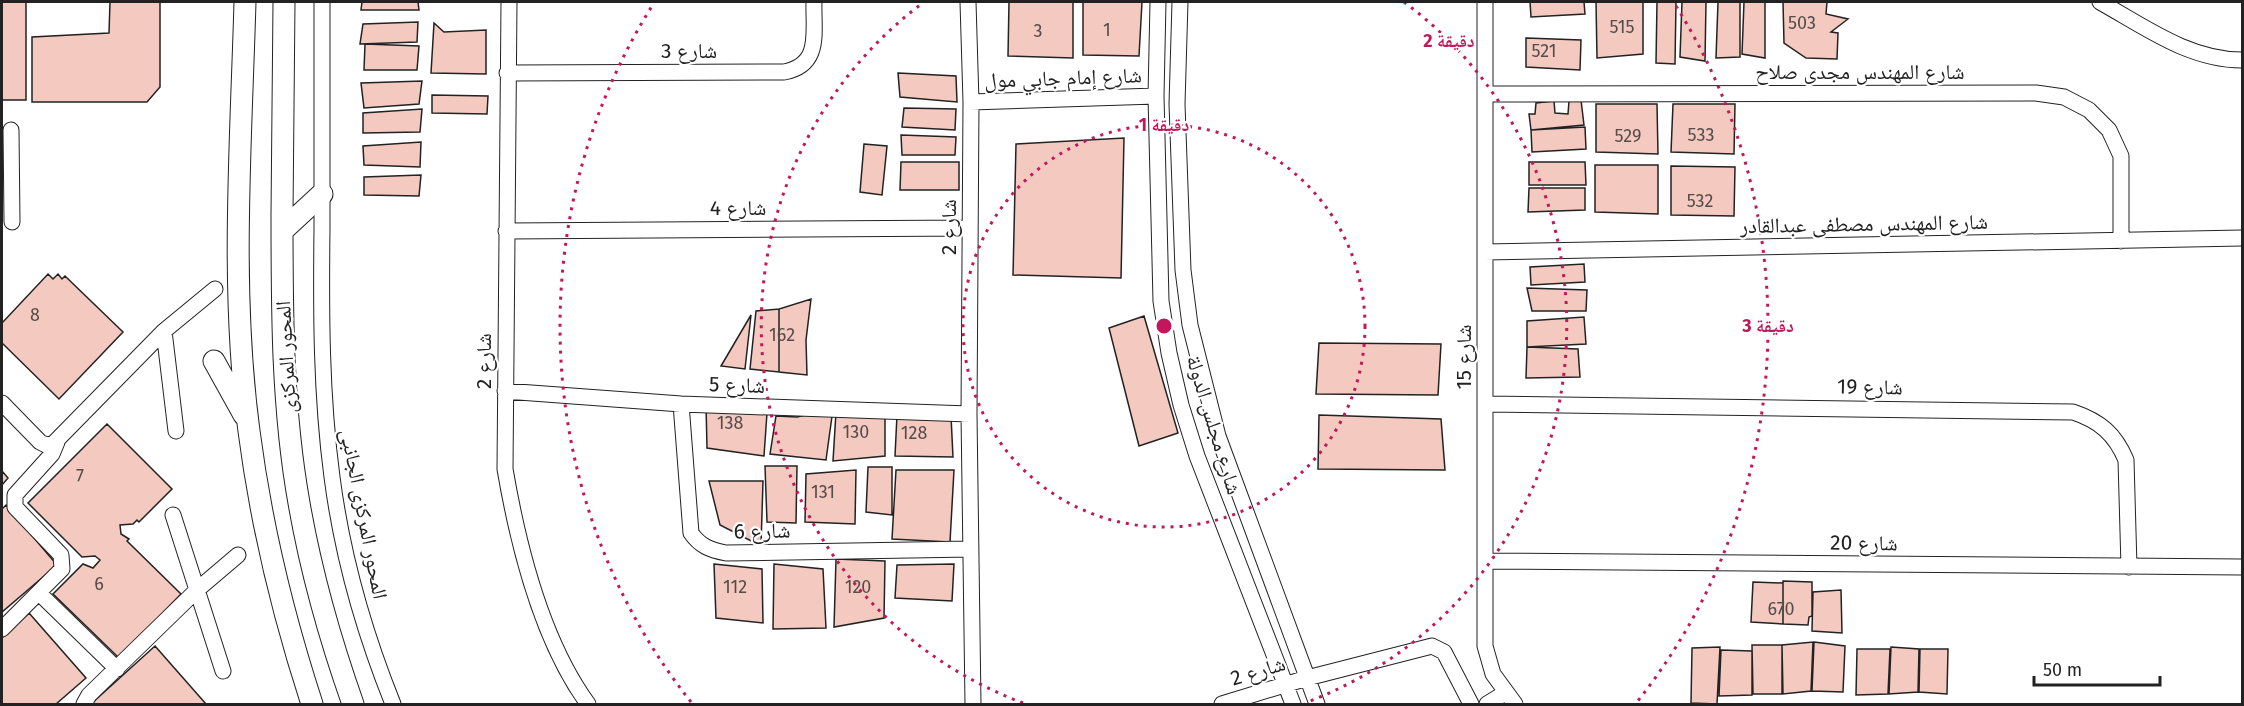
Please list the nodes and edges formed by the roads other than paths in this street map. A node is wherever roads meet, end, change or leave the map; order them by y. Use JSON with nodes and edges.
{"nodes":[{"id":1,"x":245,"y":2,"type":"edge"},
{"id":2,"x":284,"y":2,"type":"edge"},
{"id":3,"x":322,"y":2,"type":"edge"},
{"id":4,"x":509,"y":2,"type":"edge"},
{"id":5,"x":814,"y":2,"type":"edge"},
{"id":6,"x":968,"y":2,"type":"edge"},
{"id":7,"x":1158,"y":2,"type":"edge"},
{"id":8,"x":1179,"y":2,"type":"edge"},
{"id":9,"x":1485,"y":2,"type":"edge"},
{"id":10,"x":2100,"y":2,"type":"edge"},
{"id":11,"x":2242,"y":60,"type":"edge"},
{"id":12,"x":507,"y":73,"type":"junction"},
{"id":13,"x":1485,"y":94,"type":"junction"},
{"id":14,"x":1156,"y":96,"type":"junction"},
{"id":15,"x":971,"y":102,"type":"junction"},
{"id":16,"x":11,"y":130,"type":"dead end"},
{"id":17,"x":322,"y":194,"type":"junction"},
{"id":18,"x":12,"y":222,"type":"dead end"},
{"id":19,"x":970,"y":228,"type":"junction"},
{"id":20,"x":282,"y":231,"type":"junction"},
{"id":21,"x":506,"y":231,"type":"junction"},
{"id":22,"x":2242,"y":238,"type":"edge"},
{"id":23,"x":2121,"y":241,"type":"junction"},
{"id":24,"x":1485,"y":252,"type":"junction"},
{"id":25,"x":215,"y":290,"type":"dead end"},
{"id":26,"x":164,"y":331,"type":"junction"},
{"id":27,"x":214,"y":361,"type":"dead end"},
{"id":28,"x":505,"y":392,"type":"junction"},
{"id":29,"x":2,"y":403,"type":"edge"},
{"id":30,"x":681,"y":404,"type":"junction"},
{"id":31,"x":1485,"y":404,"type":"junction"},
{"id":32,"x":969,"y":414,"type":"junction"},
{"id":33,"x":248,"y":422,"type":"junction"},
{"id":34,"x":176,"y":431,"type":"dead end"},
{"id":35,"x":57,"y":442,"type":"junction"},
{"id":36,"x":173,"y":514,"type":"dead end"},
{"id":37,"x":971,"y":549,"type":"junction"},
{"id":38,"x":238,"y":555,"type":"dead end"},
{"id":39,"x":1485,"y":561,"type":"junction"},
{"id":40,"x":2129,"y":567,"type":"junction"},
{"id":41,"x":2242,"y":567,"type":"edge"},
{"id":42,"x":198,"y":589,"type":"junction"},
{"id":43,"x":39,"y":593,"type":"junction"},
{"id":44,"x":2,"y":629,"type":"edge"},
{"id":45,"x":117,"y":669,"type":"junction"},
{"id":46,"x":223,"y":671,"type":"dead end"},
{"id":47,"x":1307,"y":678,"type":"junction"},
{"id":48,"x":1286,"y":685,"type":"junction"},
{"id":49,"x":1505,"y":693,"type":"junction"},
{"id":50,"x":84,"y":705,"type":"edge"},
{"id":51,"x":312,"y":705,"type":"edge"},
{"id":52,"x":353,"y":705,"type":"edge"},
{"id":53,"x":393,"y":705,"type":"edge"},
{"id":54,"x":588,"y":705,"type":"edge"},
{"id":55,"x":973,"y":705,"type":"edge"},
{"id":56,"x":1222,"y":705,"type":"edge"},
{"id":57,"x":1293,"y":705,"type":"edge"},
{"id":58,"x":1317,"y":705,"type":"edge"},
{"id":59,"x":1472,"y":705,"type":"edge"},
{"id":60,"x":1487,"y":705,"type":"edge"},
{"id":61,"x":1515,"y":705,"type":"edge"}],
"edges":[{"from":1,"to":33,"type":"main road","name":"المحور المركزى"},
{"from":2,"to":20,"type":"main road","name":"المحور المركزى"},
{"from":3,"to":17,"type":"street","name":"المحور المركزى الجانبى"},
{"from":4,"to":12,"type":"street","name":"شارع 2"},
{"from":5,"to":12,"type":"street","name":"شارع 3"},
{"from":6,"to":15,"type":"street","name":"شارع 2"},
{"from":7,"to":14,"type":"street","name":"شارع مجلس الدولة"},
{"from":8,"to":47,"type":"street","name":"شارع مجلس الدولة"},
{"from":9,"to":13,"type":"street","name":"شارع 15"},
{"from":10,"to":11,"type":"street"},
{"from":12,"to":21,"type":"street","name":"شارع 2"},
{"from":13,"to":23,"type":"street","name":"شارع المهندس مجدى صلاح"},
{"from":13,"to":24,"type":"street","name":"شارع 15"},
{"from":14,"to":15,"type":"street","name":"شارع إمام جابي مول"},
{"from":14,"to":48,"type":"street","name":"شارع مجلس الدولة"},
{"from":15,"to":19,"type":"street","name":"شارع 2"},
{"from":16,"to":18,"type":"street"},
{"from":17,"to":20,"type":"main road"},
{"from":17,"to":53,"type":"street","name":"المحور المركزى الجانبى"},
{"from":19,"to":21,"type":"street","name":"شارع 4"},
{"from":19,"to":32,"type":"street","name":"شارع 2"},
{"from":20,"to":52,"type":"main road","name":"المحور المركزى"},
{"from":21,"to":28,"type":"street","name":"شارع 2"},
{"from":22,"to":23,"type":"street","name":"شارع المهندس مصطفى عبدالقادر"},
{"from":23,"to":24,"type":"street","name":"شارع المهندس مصطفى عبدالقادر"},
{"from":24,"to":31,"type":"street","name":"شارع 15"},
{"from":25,"to":26,"type":"street"},
{"from":26,"to":34,"type":"street"},
{"from":26,"to":35,"type":"street"},
{"from":27,"to":33,"type":"main road"},
{"from":28,"to":30,"type":"street","name":"شارع 5"},
{"from":28,"to":54,"type":"street","name":"شارع 2"},
{"from":29,"to":35,"type":"street"},
{"from":30,"to":32,"type":"street","name":"شارع 5"},
{"from":30,"to":37,"type":"street","name":"شارع 6"},
{"from":31,"to":39,"type":"street","name":"شارع 15"},
{"from":31,"to":40,"type":"street","name":"شارع 19"},
{"from":32,"to":37,"type":"street","name":"شارع 2"},
{"from":33,"to":51,"type":"main road","name":"المحور المركزى"},
{"from":35,"to":43,"type":"street"},
{"from":36,"to":42,"type":"street"},
{"from":37,"to":55,"type":"street","name":"شارع 2"},
{"from":38,"to":42,"type":"street"},
{"from":39,"to":40,"type":"street","name":"شارع 20"},
{"from":39,"to":49,"type":"street","name":"شارع 15"},
{"from":40,"to":41,"type":"street","name":"شارع 20"},
{"from":42,"to":45,"type":"street"},
{"from":42,"to":46,"type":"street"},
{"from":43,"to":44,"type":"street"},
{"from":43,"to":45,"type":"street"},
{"from":45,"to":50,"type":"street"},
{"from":47,"to":48,"type":"street","name":"شارع 2"},
{"from":47,"to":58,"type":"street","name":"شارع مجلس الدولة"},
{"from":47,"to":59,"type":"street","name":"شارع 2"},
{"from":48,"to":56,"type":"street","name":"شارع 2"},
{"from":48,"to":57,"type":"street","name":"شارع مجلس الدولة"},
{"from":49,"to":60,"type":"street"},
{"from":49,"to":61,"type":"street","name":"شارع 15"}]}
